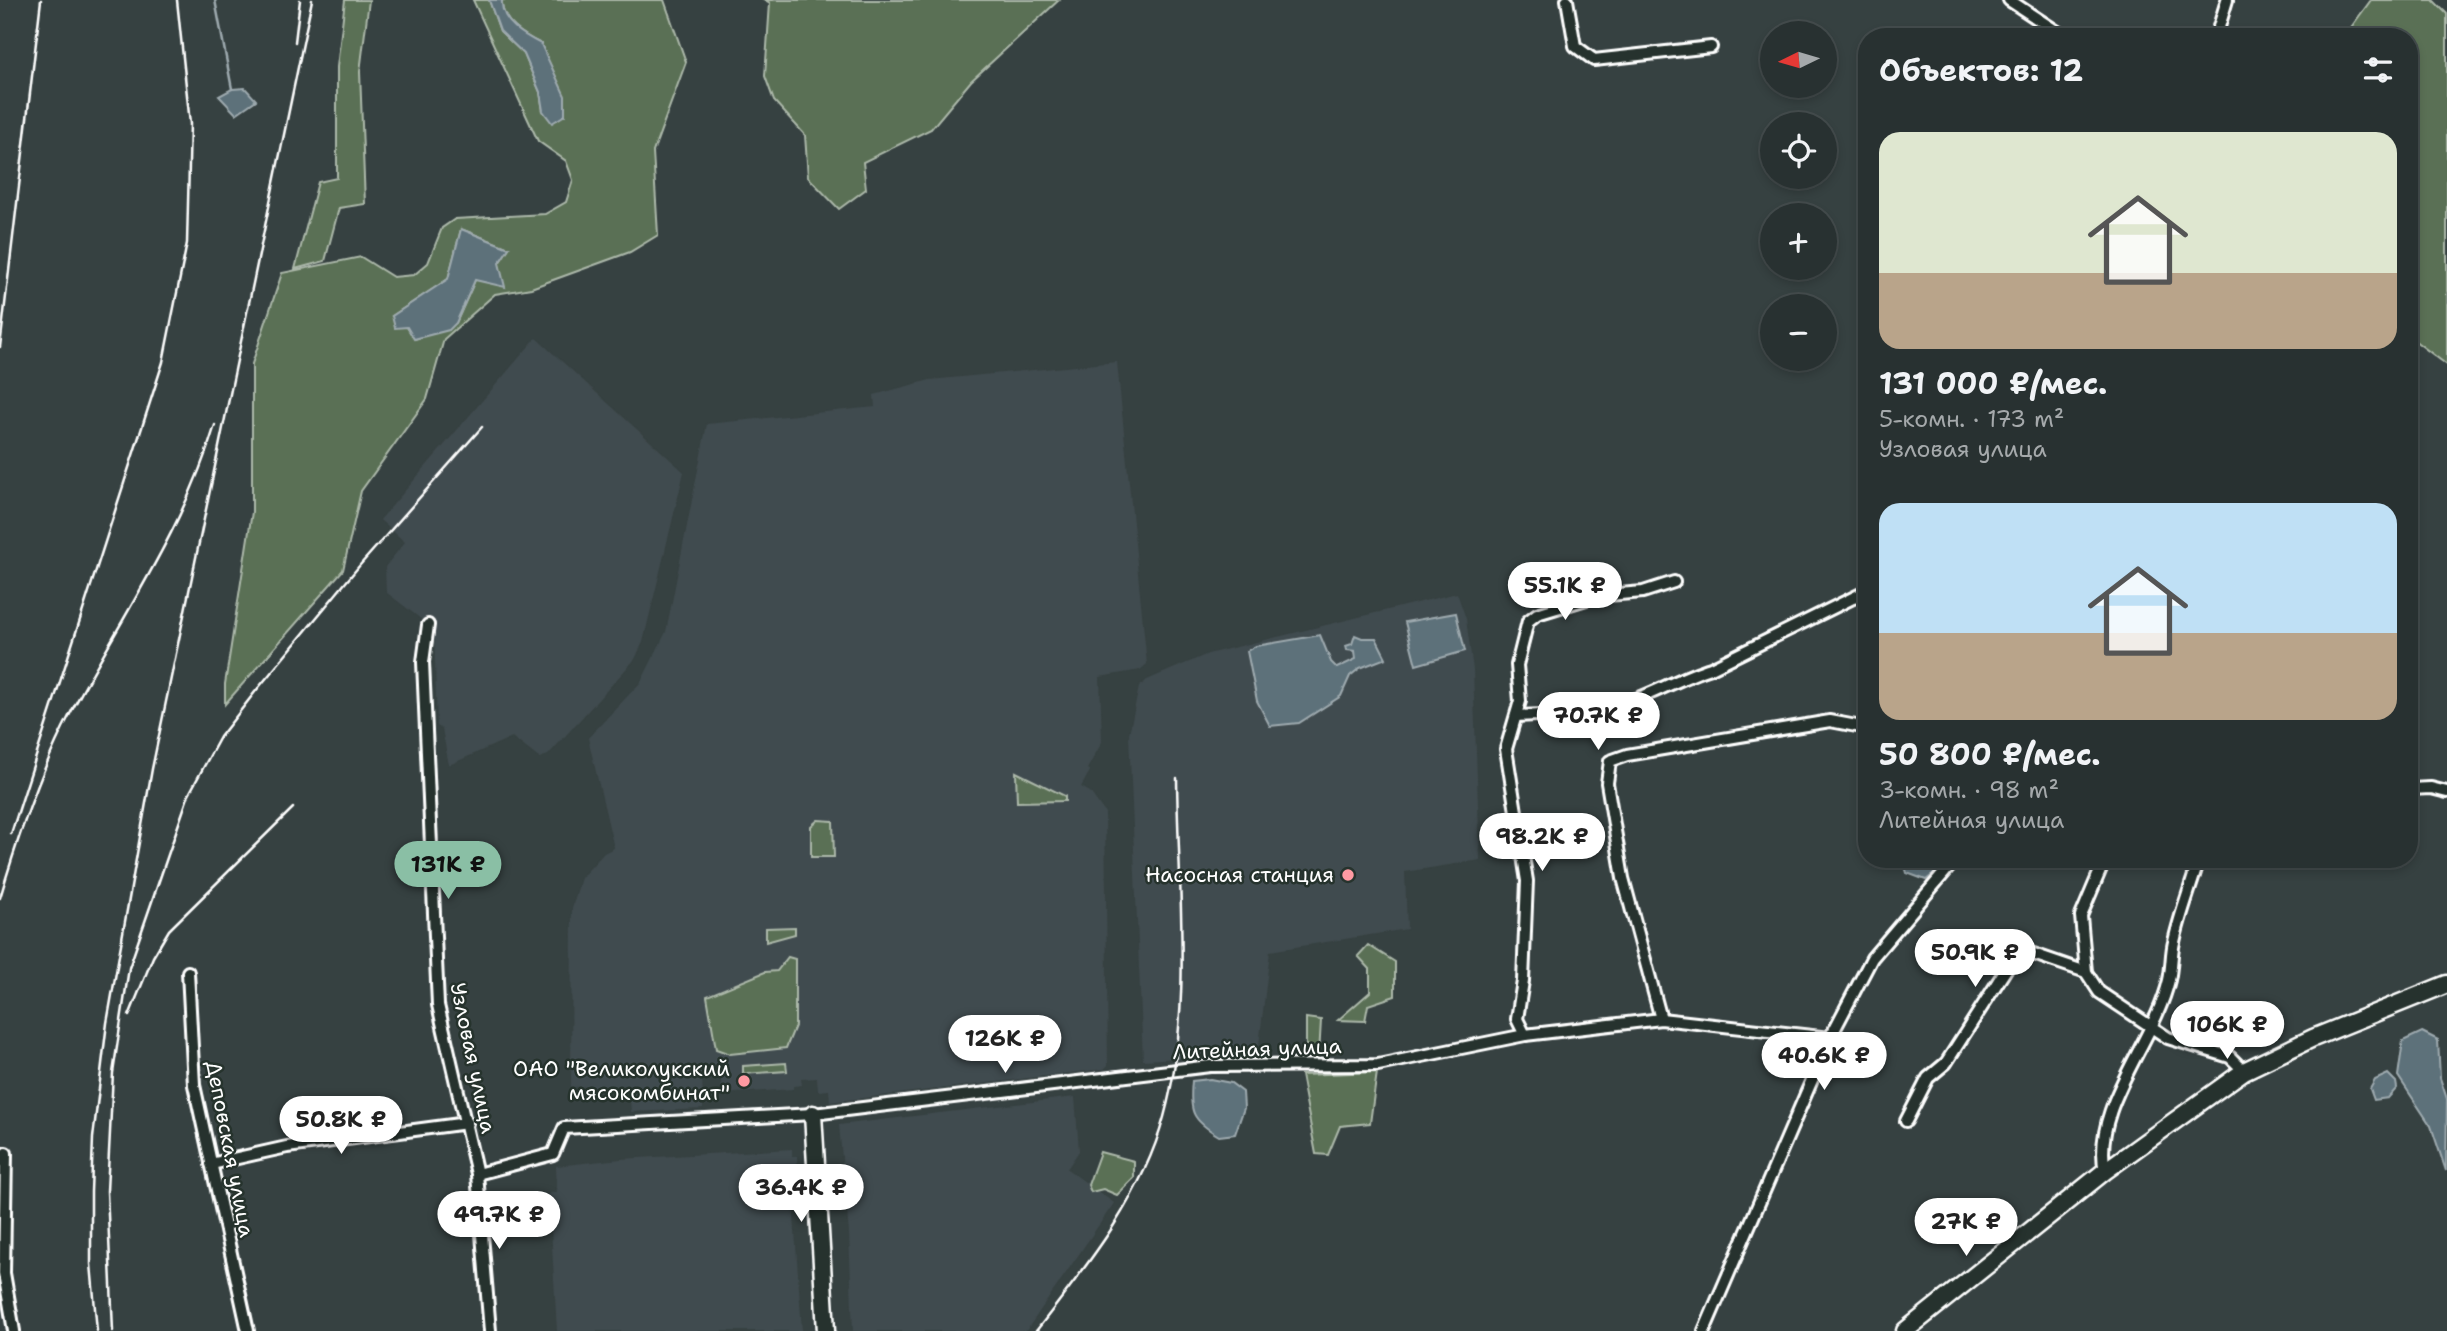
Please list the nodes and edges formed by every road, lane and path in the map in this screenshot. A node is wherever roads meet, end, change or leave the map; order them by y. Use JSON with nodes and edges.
{"nodes":[{"id":1,"x":1567,"y":0,"type":"edge"},
{"id":2,"x":2009,"y":0,"type":"edge"},
{"id":3,"x":2227,"y":0,"type":"edge"},
{"id":4,"x":2051,"y":28,"type":"edge"},
{"id":5,"x":2219,"y":28,"type":"edge"},
{"id":6,"x":1711,"y":47,"type":"dead end"},
{"id":7,"x":1674,"y":582,"type":"dead end"},
{"id":8,"x":1858,"y":595,"type":"edge"},
{"id":9,"x":428,"y":625,"type":"dead end"},
{"id":10,"x":1516,"y":716,"type":"junction"},
{"id":11,"x":1858,"y":726,"type":"edge"},
{"id":12,"x":2418,"y":789,"type":"edge"},
{"id":13,"x":2447,"y":792,"type":"edge"},
{"id":14,"x":1948,"y":868,"type":"edge"},
{"id":15,"x":2101,"y":868,"type":"edge"},
{"id":16,"x":2196,"y":868,"type":"edge"},
{"id":17,"x":188,"y":972,"type":"dead end"},
{"id":18,"x":2086,"y":972,"type":"junction"},
{"id":19,"x":2447,"y":984,"type":"edge"},
{"id":20,"x":1661,"y":1019,"type":"junction"},
{"id":21,"x":2152,"y":1028,"type":"junction"},
{"id":22,"x":1525,"y":1035,"type":"junction"},
{"id":23,"x":1830,"y":1038,"type":"junction"},
{"id":24,"x":2244,"y":1071,"type":"junction"},
{"id":25,"x":813,"y":1114,"type":"junction"},
{"id":26,"x":1906,"y":1121,"type":"dead end"},
{"id":27,"x":467,"y":1124,"type":"junction"},
{"id":28,"x":6,"y":1153,"type":"dead end"},
{"id":29,"x":211,"y":1164,"type":"junction"},
{"id":30,"x":2105,"y":1171,"type":"junction"},
{"id":31,"x":477,"y":1174,"type":"junction"},
{"id":32,"x":14,"y":1331,"type":"edge"},
{"id":33,"x":248,"y":1331,"type":"edge"},
{"id":34,"x":490,"y":1331,"type":"edge"},
{"id":35,"x":826,"y":1331,"type":"edge"},
{"id":36,"x":1704,"y":1331,"type":"edge"},
{"id":37,"x":1905,"y":1331,"type":"edge"}],
"edges":[{"from":1,"to":6,"type":"street"},
{"from":2,"to":4,"type":"street"},
{"from":3,"to":5,"type":"street"},
{"from":7,"to":10,"type":"street"},
{"from":8,"to":10,"type":"street"},
{"from":9,"to":27,"type":"street","name":"Узловая улица"},
{"from":10,"to":22,"type":"street"},
{"from":11,"to":20,"type":"street"},
{"from":12,"to":13,"type":"street"},
{"from":14,"to":23,"type":"street"},
{"from":15,"to":18,"type":"street"},
{"from":16,"to":21,"type":"street"},
{"from":17,"to":29,"type":"street","name":"Деповская улица"},
{"from":18,"to":21,"type":"street"},
{"from":18,"to":26,"type":"street"},
{"from":19,"to":24,"type":"main road"},
{"from":20,"to":22,"type":"street","name":"Литейная улица"},
{"from":20,"to":23,"type":"street","name":"Литейная улица"},
{"from":21,"to":24,"type":"street"},
{"from":21,"to":30,"type":"street"},
{"from":22,"to":25,"type":"street","name":"Литейная улица"},
{"from":23,"to":36,"type":"street"},
{"from":24,"to":30,"type":"main road"},
{"from":25,"to":31,"type":"street","name":"Литейная улица"},
{"from":25,"to":35,"type":"main road"},
{"from":27,"to":29,"type":"street"},
{"from":27,"to":31,"type":"street","name":"Узловая улица"},
{"from":28,"to":32,"type":"street"},
{"from":29,"to":33,"type":"street","name":"Деповская улица"},
{"from":30,"to":37,"type":"main road"},
{"from":31,"to":34,"type":"street","name":"Узловая улица"}]}
